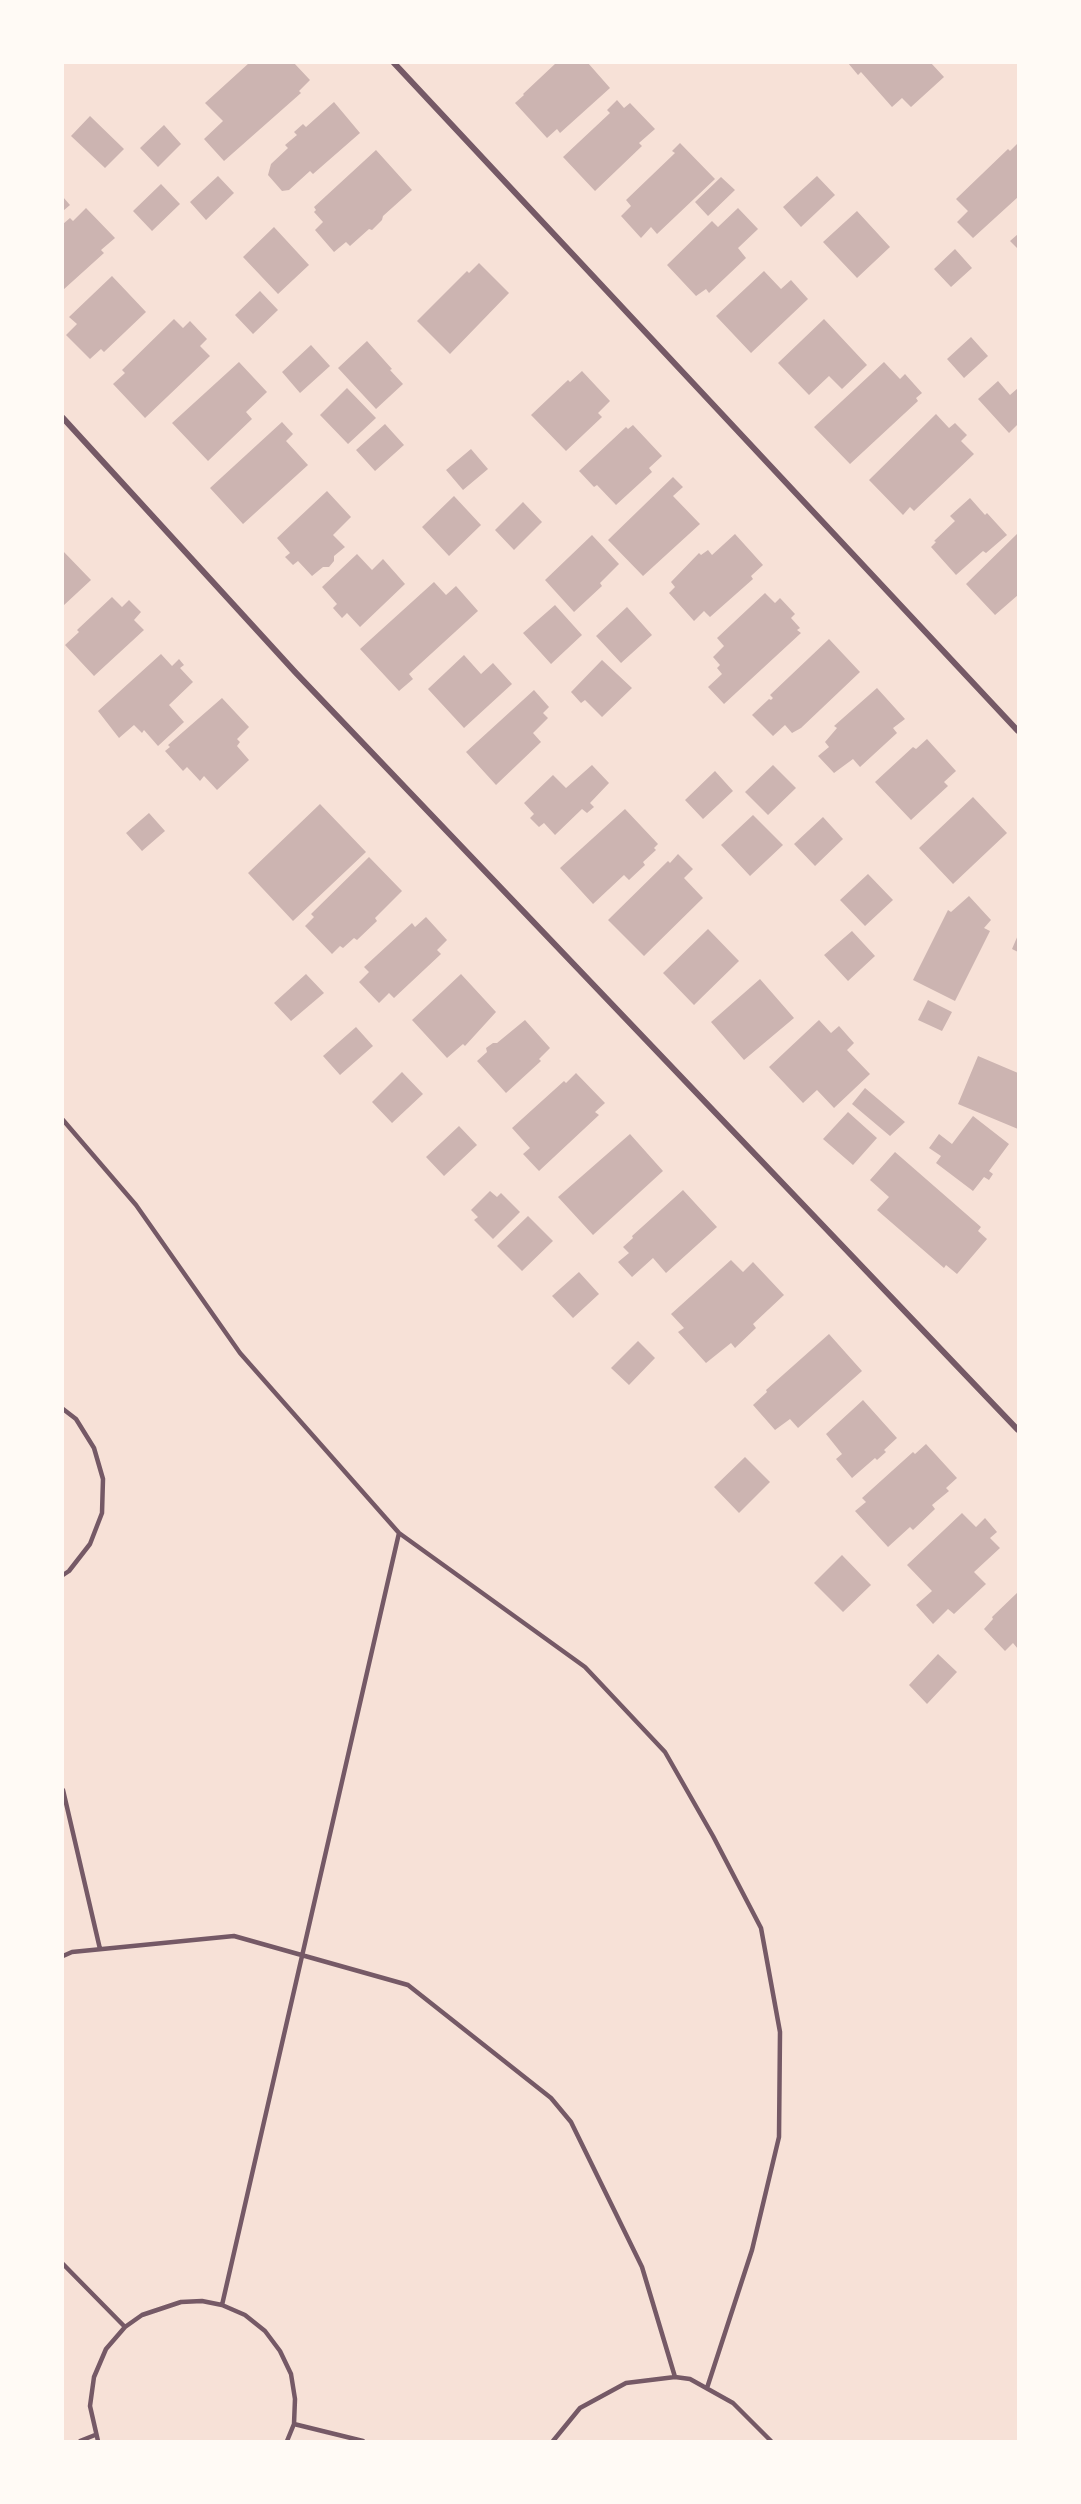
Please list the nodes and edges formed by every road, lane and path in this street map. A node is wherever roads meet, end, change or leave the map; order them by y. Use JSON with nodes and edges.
{"nodes":[{"id":1,"x":394,"y":63,"type":"edge"},
{"id":2,"x":63,"y":418,"type":"edge"},
{"id":3,"x":1018,"y":731,"type":"edge"},
{"id":4,"x":63,"y":1120,"type":"edge"},
{"id":5,"x":63,"y":1409,"type":"edge"},
{"id":6,"x":1018,"y":1430,"type":"edge"},
{"id":7,"x":399,"y":1533,"type":"junction"},
{"id":8,"x":63,"y":1575,"type":"edge"},
{"id":9,"x":63,"y":1790,"type":"edge"},
{"id":10,"x":100,"y":1949,"type":"junction"},
{"id":11,"x":301,"y":1955,"type":"junction"},
{"id":12,"x":63,"y":1956,"type":"edge"},
{"id":13,"x":63,"y":2264,"type":"edge"},
{"id":14,"x":222,"y":2305,"type":"junction"},
{"id":15,"x":125,"y":2327,"type":"junction"},
{"id":16,"x":675,"y":2377,"type":"junction"},
{"id":17,"x":707,"y":2388,"type":"junction"},
{"id":18,"x":294,"y":2424,"type":"junction"},
{"id":19,"x":96,"y":2438,"type":"edge"},
{"id":20,"x":80,"y":2441,"type":"edge"},
{"id":21,"x":287,"y":2441,"type":"edge"},
{"id":22,"x":363,"y":2441,"type":"edge"},
{"id":23,"x":553,"y":2441,"type":"edge"},
{"id":24,"x":771,"y":2441,"type":"edge"}],
"edges":[{"from":1,"to":3,"type":"street"},
{"from":2,"to":6,"type":"street"},
{"from":4,"to":7,"type":"lane"},
{"from":5,"to":8,"type":"lane"},
{"from":7,"to":11,"type":"lane"},
{"from":7,"to":17,"type":"lane"},
{"from":9,"to":10,"type":"lane"},
{"from":10,"to":11,"type":"lane"},
{"from":10,"to":12,"type":"lane"},
{"from":11,"to":14,"type":"lane"},
{"from":11,"to":16,"type":"lane"},
{"from":13,"to":15,"type":"lane"},
{"from":14,"to":15,"type":"lane"},
{"from":14,"to":18,"type":"lane"},
{"from":15,"to":19,"type":"lane"},
{"from":16,"to":17,"type":"lane"},
{"from":16,"to":23,"type":"lane"},
{"from":17,"to":24,"type":"lane"},
{"from":18,"to":21,"type":"lane"},
{"from":18,"to":22,"type":"lane"},
{"from":19,"to":20,"type":"lane"}]}
